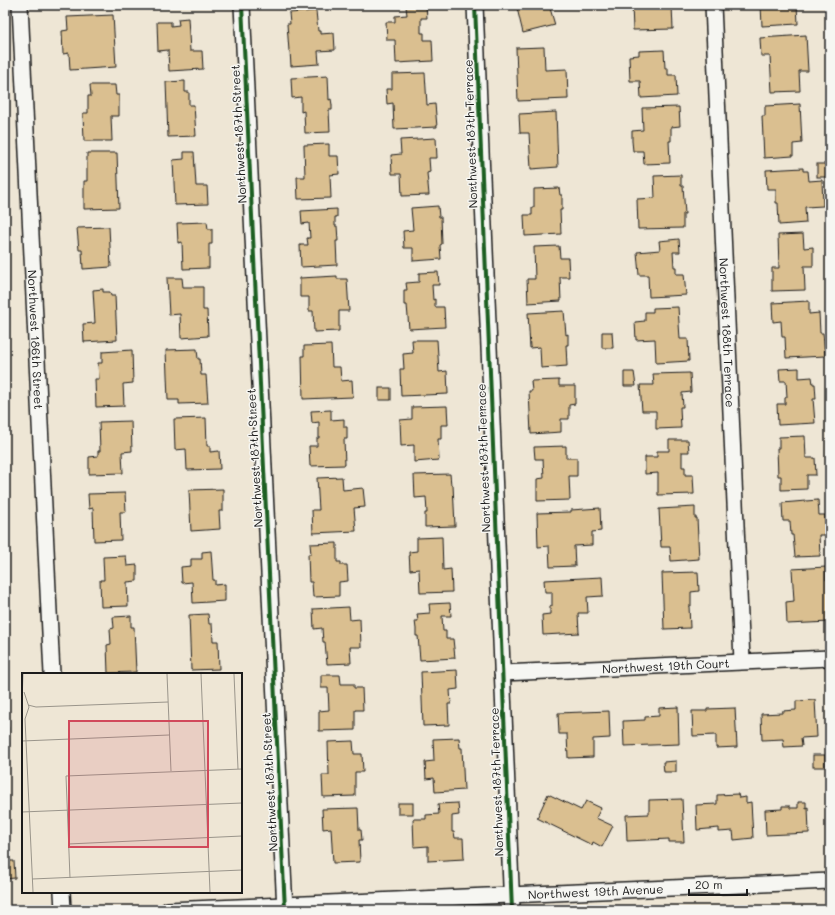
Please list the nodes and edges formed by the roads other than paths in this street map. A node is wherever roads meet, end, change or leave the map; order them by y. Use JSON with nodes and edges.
{"nodes":[{"id":1,"x":20,"y":5,"type":"edge"},
{"id":2,"x":242,"y":5,"type":"edge"},
{"id":3,"x":475,"y":5,"type":"edge"},
{"id":4,"x":713,"y":5,"type":"edge"},
{"id":5,"x":830,"y":658,"type":"edge"},
{"id":6,"x":742,"y":661,"type":"junction"},
{"id":7,"x":52,"y":673,"type":"edge"},
{"id":8,"x":502,"y":673,"type":"junction"},
{"id":9,"x":830,"y":881,"type":"edge"},
{"id":10,"x":62,"y":893,"type":"edge"},
{"id":11,"x":511,"y":895,"type":"junction"},
{"id":12,"x":285,"y":907,"type":"edge"},
{"id":13,"x":63,"y":910,"type":"edge"},
{"id":14,"x":168,"y":910,"type":"edge"},
{"id":15,"x":512,"y":910,"type":"edge"}],
"edges":[{"from":1,"to":7,"type":"street","name":"Northwest 186th Street"},
{"from":2,"to":12,"type":"street","name":"Northwest 187th Street"},
{"from":3,"to":8,"type":"street","name":"Northwest 187th Terrace"},
{"from":4,"to":6,"type":"street","name":"Northwest 188th Terrace"},
{"from":5,"to":6,"type":"street","name":"Northwest 19th Court"},
{"from":6,"to":8,"type":"street","name":"Northwest 19th Court"},
{"from":8,"to":11,"type":"street","name":"Northwest 187th Terrace"},
{"from":9,"to":11,"type":"street","name":"Northwest 19th Avenue"},
{"from":10,"to":13,"type":"street"},
{"from":11,"to":12,"type":"street","name":"Northwest 19th Avenue"},
{"from":11,"to":15,"type":"street","name":"Northwest 187th Terrace"},
{"from":12,"to":14,"type":"street","name":"Northwest 19th Avenue"}]}
